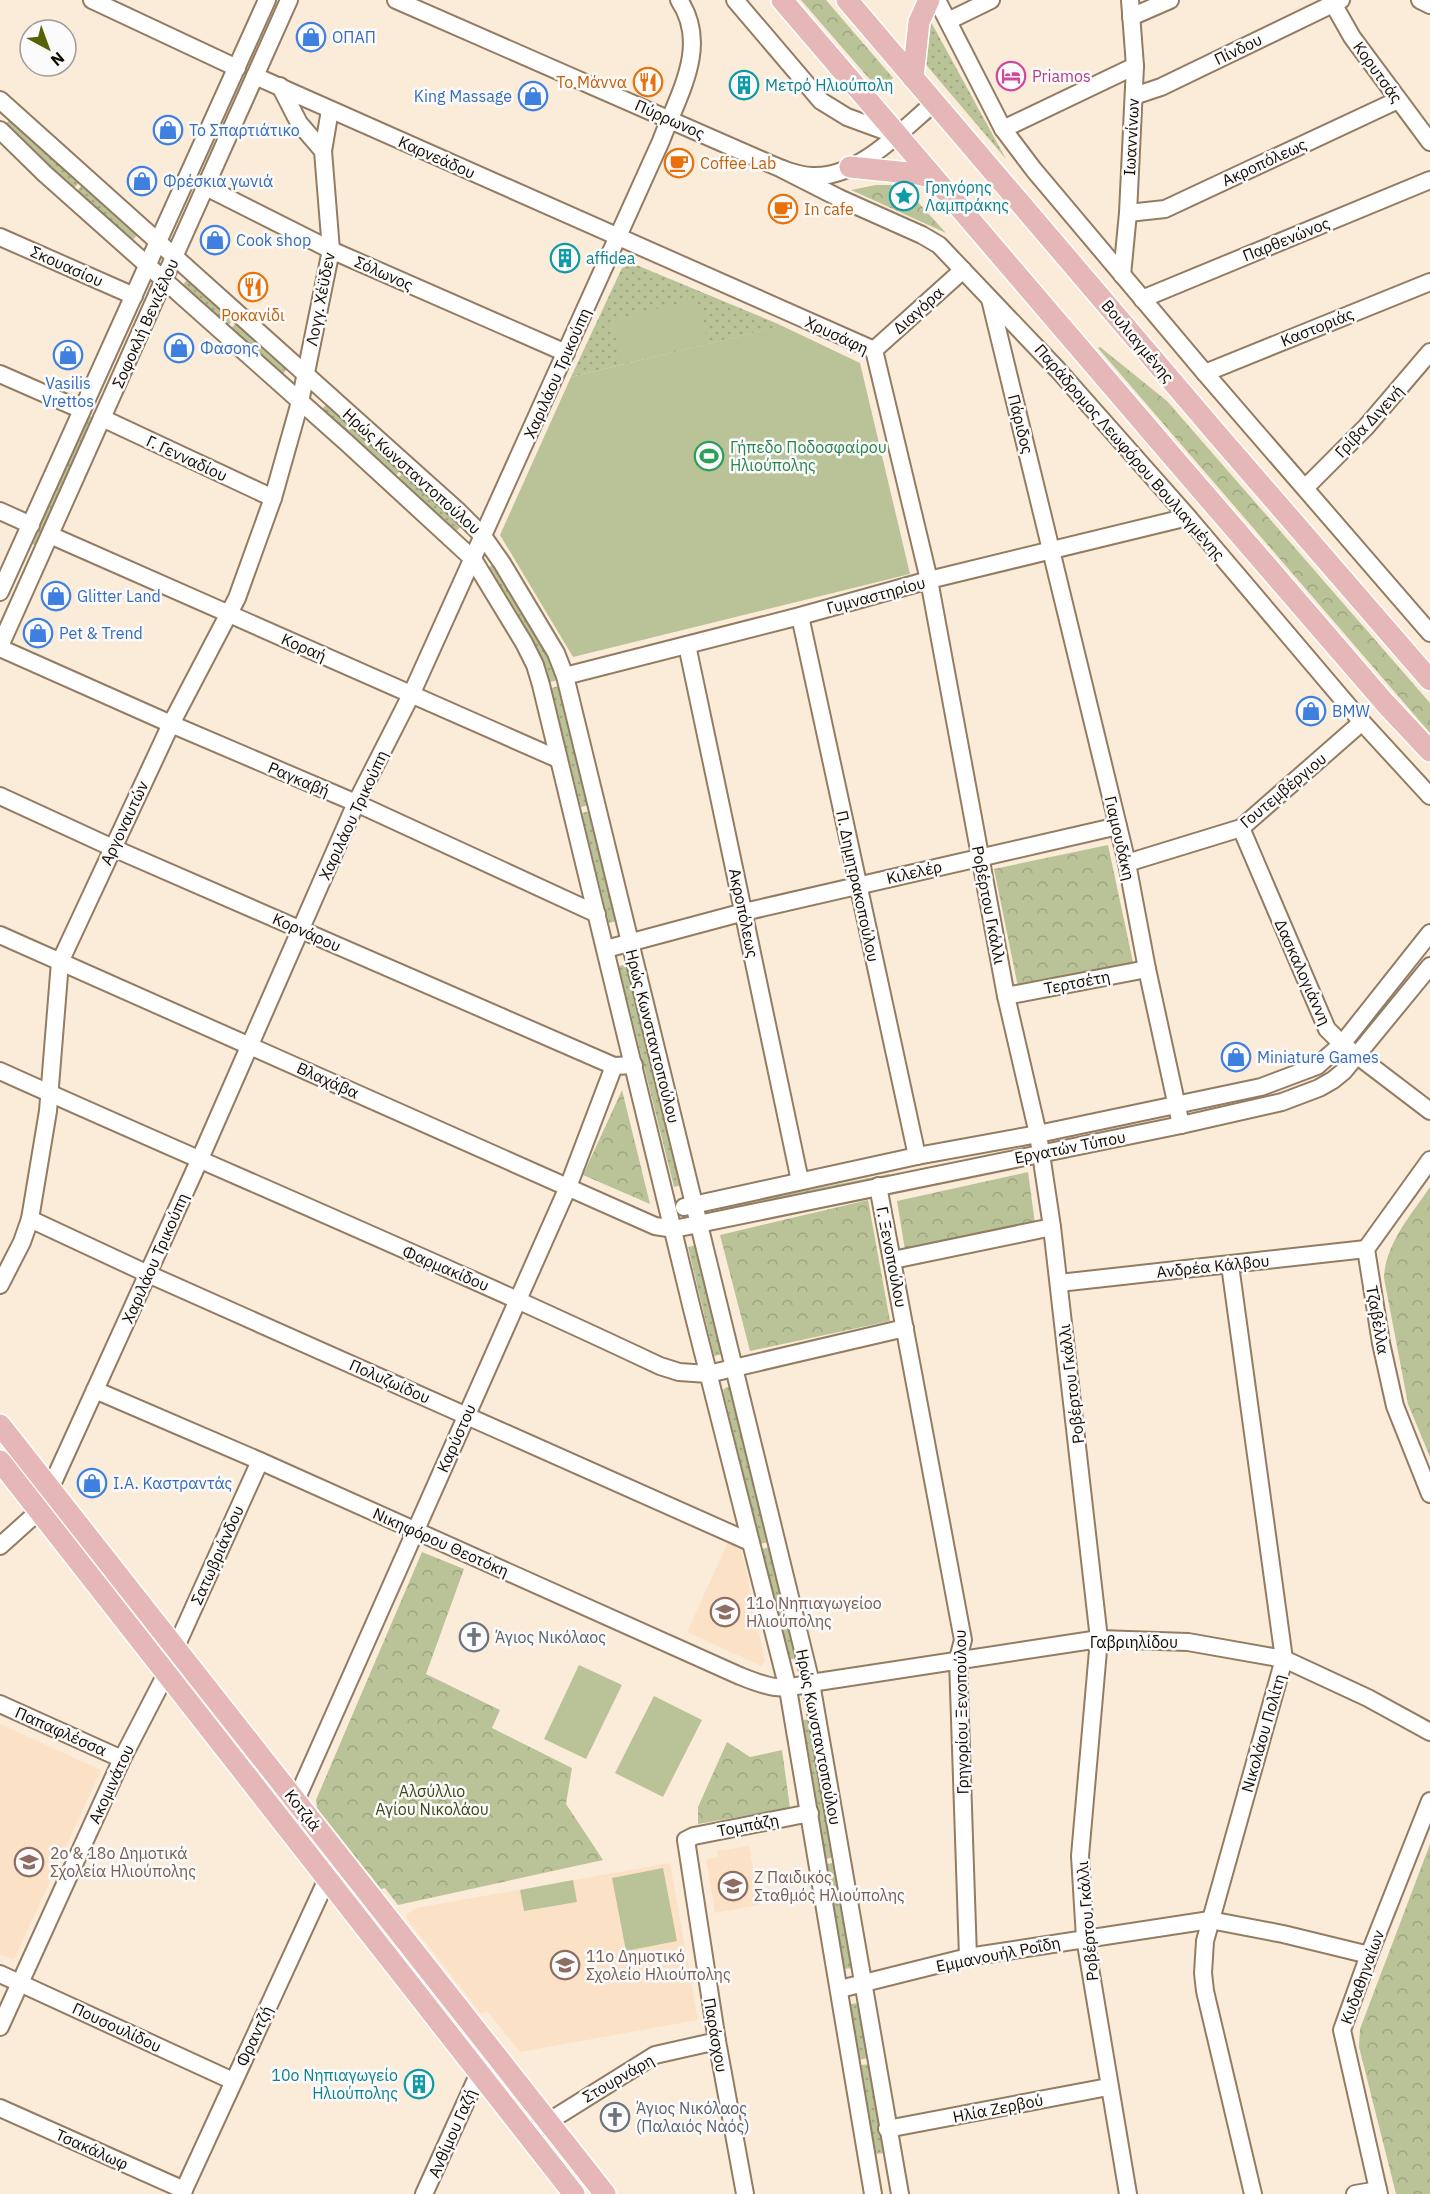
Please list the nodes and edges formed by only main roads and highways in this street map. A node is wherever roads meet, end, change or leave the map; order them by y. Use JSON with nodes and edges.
{"nodes":[{"id":1,"x":782,"y":0,"type":"edge"},
{"id":2,"x":848,"y":0,"type":"edge"},
{"id":3,"x":928,"y":0,"type":"edge"},
{"id":4,"x":913,"y":78,"type":"junction"},
{"id":5,"x":850,"y":167,"type":"road end"},
{"id":6,"x":934,"y":178,"type":"junction"},
{"id":7,"x":1428,"y":674,"type":"edge"},
{"id":8,"x":1430,"y":751,"type":"edge"},
{"id":9,"x":0,"y":1425,"type":"edge"},
{"id":10,"x":0,"y":1461,"type":"edge"},
{"id":11,"x":480,"y":2037,"type":"junction"},
{"id":12,"x":462,"y":2051,"type":"junction"},
{"id":13,"x":574,"y":2194,"type":"edge"},
{"id":14,"x":605,"y":2194,"type":"edge"}],
"edges":[{"from":1,"to":6,"type":"main road"},
{"from":2,"to":4,"type":"main road","name":"Βουλιαγμένης"},
{"from":3,"to":4,"type":"main road"},
{"from":4,"to":7,"type":"main road","name":"Βουλιαγμένης"},
{"from":5,"to":6,"type":"main road"},
{"from":6,"to":8,"type":"main road"},
{"from":9,"to":11,"type":"main road","name":"Κοτζιά"},
{"from":10,"to":12,"type":"main road","name":"Κοτζιά"},
{"from":11,"to":12,"type":"main road"},
{"from":11,"to":14,"type":"main road","name":"Κοτζιά"},
{"from":12,"to":13,"type":"main road","name":"Κοτζιά"}]}
